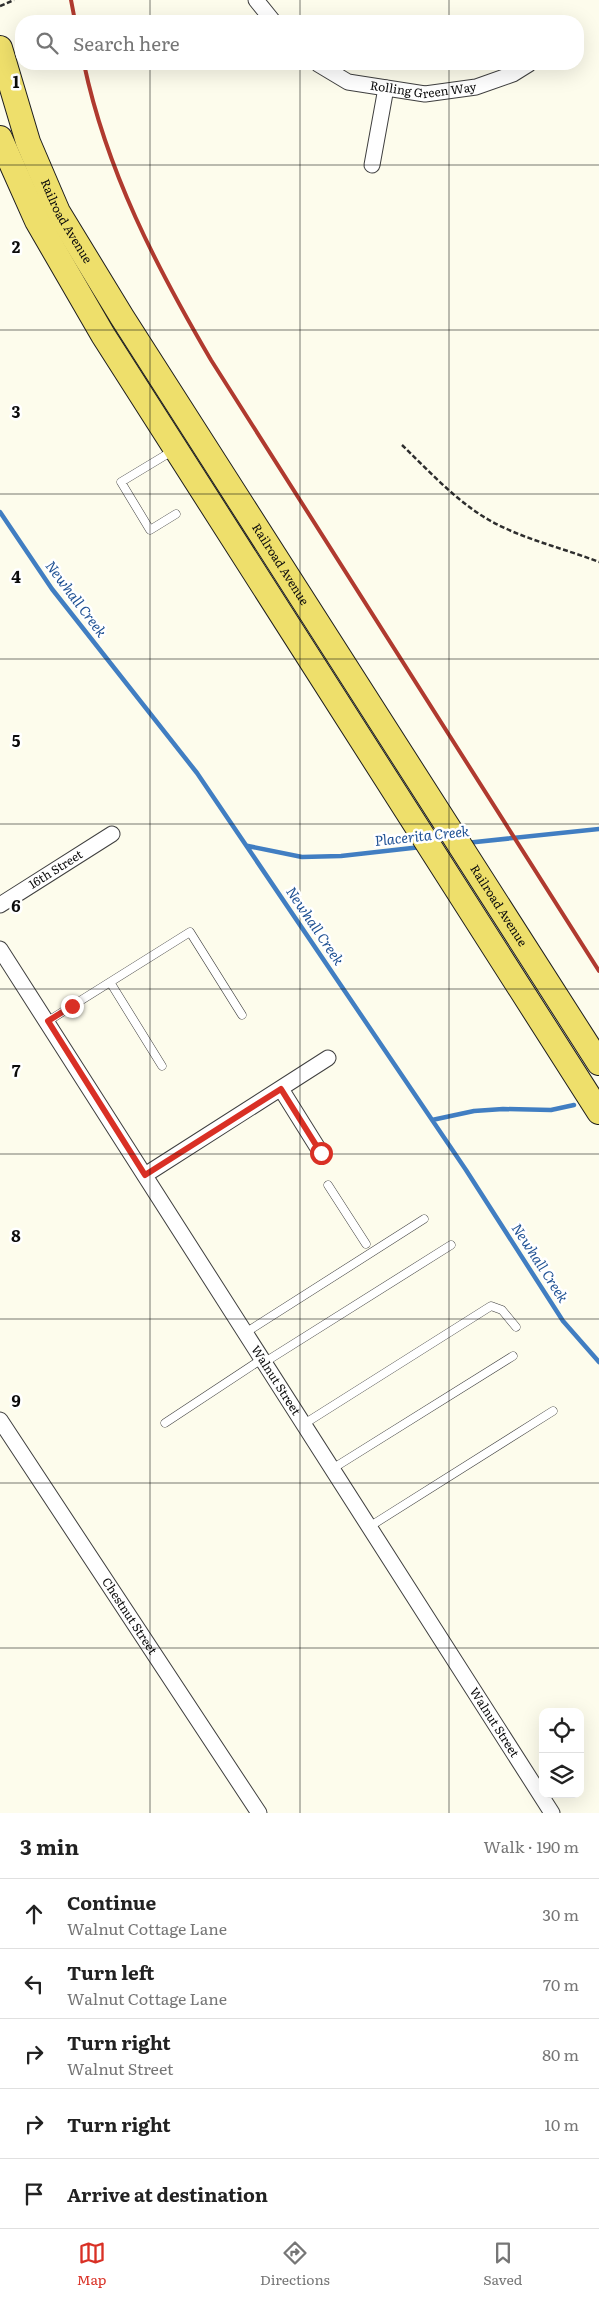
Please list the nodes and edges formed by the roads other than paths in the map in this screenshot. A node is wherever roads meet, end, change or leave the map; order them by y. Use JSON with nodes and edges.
{"nodes":[{"id":1,"x":256,"y":0,"type":"edge"},
{"id":2,"x":268,"y":15,"type":"edge"},
{"id":3,"x":0,"y":48,"type":"edge"},
{"id":4,"x":328,"y":70,"type":"edge"},
{"id":5,"x":519,"y":70,"type":"edge"},
{"id":6,"x":386,"y":88,"type":"junction"},
{"id":7,"x":0,"y":138,"type":"edge"},
{"id":8,"x":372,"y":165,"type":"dead end"},
{"id":9,"x":176,"y":449,"type":"junction"},
{"id":10,"x":176,"y":514,"type":"dead end"},
{"id":11,"x":112,"y":834,"type":"dead end"},
{"id":12,"x":0,"y":905,"type":"edge"},
{"id":13,"x":0,"y":949,"type":"edge"},
{"id":14,"x":110,"y":982,"type":"junction"},
{"id":15,"x":242,"y":1015,"type":"dead end"},
{"id":16,"x":48,"y":1021,"type":"junction"},
{"id":17,"x":328,"y":1058,"type":"dead end"},
{"id":18,"x":599,"y":1063,"type":"edge"},
{"id":19,"x":162,"y":1066,"type":"dead end"},
{"id":20,"x":281,"y":1089,"type":"junction"},
{"id":21,"x":599,"y":1112,"type":"edge"},
{"id":22,"x":321,"y":1153,"type":"dead end"},
{"id":23,"x":145,"y":1175,"type":"junction"},
{"id":24,"x":328,"y":1186,"type":"dead end"},
{"id":25,"x":424,"y":1219,"type":"dead end"},
{"id":26,"x":366,"y":1244,"type":"dead end"},
{"id":27,"x":451,"y":1245,"type":"dead end"},
{"id":28,"x":516,"y":1327,"type":"dead end"},
{"id":29,"x":245,"y":1333,"type":"junction"},
{"id":30,"x":513,"y":1356,"type":"dead end"},
{"id":31,"x":263,"y":1360,"type":"junction"},
{"id":32,"x":553,"y":1411,"type":"dead end"},
{"id":33,"x":0,"y":1420,"type":"edge"},
{"id":34,"x":165,"y":1423,"type":"dead end"},
{"id":35,"x":304,"y":1424,"type":"junction"},
{"id":36,"x":332,"y":1469,"type":"junction"},
{"id":37,"x":369,"y":1527,"type":"junction"},
{"id":38,"x":259,"y":1813,"type":"edge"},
{"id":39,"x":552,"y":1813,"type":"edge"}],
"edges":[{"from":1,"to":2,"type":"street"},
{"from":3,"to":18,"type":"main road","name":"Railroad Avenue"},
{"from":4,"to":6,"type":"street","name":"Rolling Green Way"},
{"from":5,"to":6,"type":"street","name":"Rolling Green Way"},
{"from":6,"to":8,"type":"street"},
{"from":7,"to":9,"type":"main road","name":"Railroad Avenue"},
{"from":9,"to":10,"type":"lane"},
{"from":9,"to":21,"type":"main road","name":"Railroad Avenue"},
{"from":11,"to":12,"type":"street","name":"16th Street"},
{"from":13,"to":16,"type":"street","name":"Walnut Street"},
{"from":14,"to":15,"type":"lane"},
{"from":14,"to":16,"type":"lane"},
{"from":14,"to":19,"type":"lane"},
{"from":16,"to":23,"type":"street","name":"Walnut Street"},
{"from":17,"to":20,"type":"street"},
{"from":20,"to":22,"type":"street"},
{"from":20,"to":23,"type":"street"},
{"from":23,"to":29,"type":"street","name":"Walnut Street"},
{"from":24,"to":26,"type":"lane"},
{"from":25,"to":29,"type":"lane"},
{"from":27,"to":31,"type":"lane"},
{"from":28,"to":35,"type":"lane"},
{"from":29,"to":31,"type":"street","name":"Walnut Street"},
{"from":30,"to":36,"type":"lane"},
{"from":31,"to":34,"type":"lane"},
{"from":31,"to":35,"type":"street","name":"Walnut Street"},
{"from":32,"to":37,"type":"lane"},
{"from":33,"to":38,"type":"street","name":"Chestnut Street"},
{"from":35,"to":36,"type":"street","name":"Walnut Street"},
{"from":36,"to":37,"type":"street","name":"Walnut Street"},
{"from":37,"to":39,"type":"street","name":"Walnut Street"}]}
